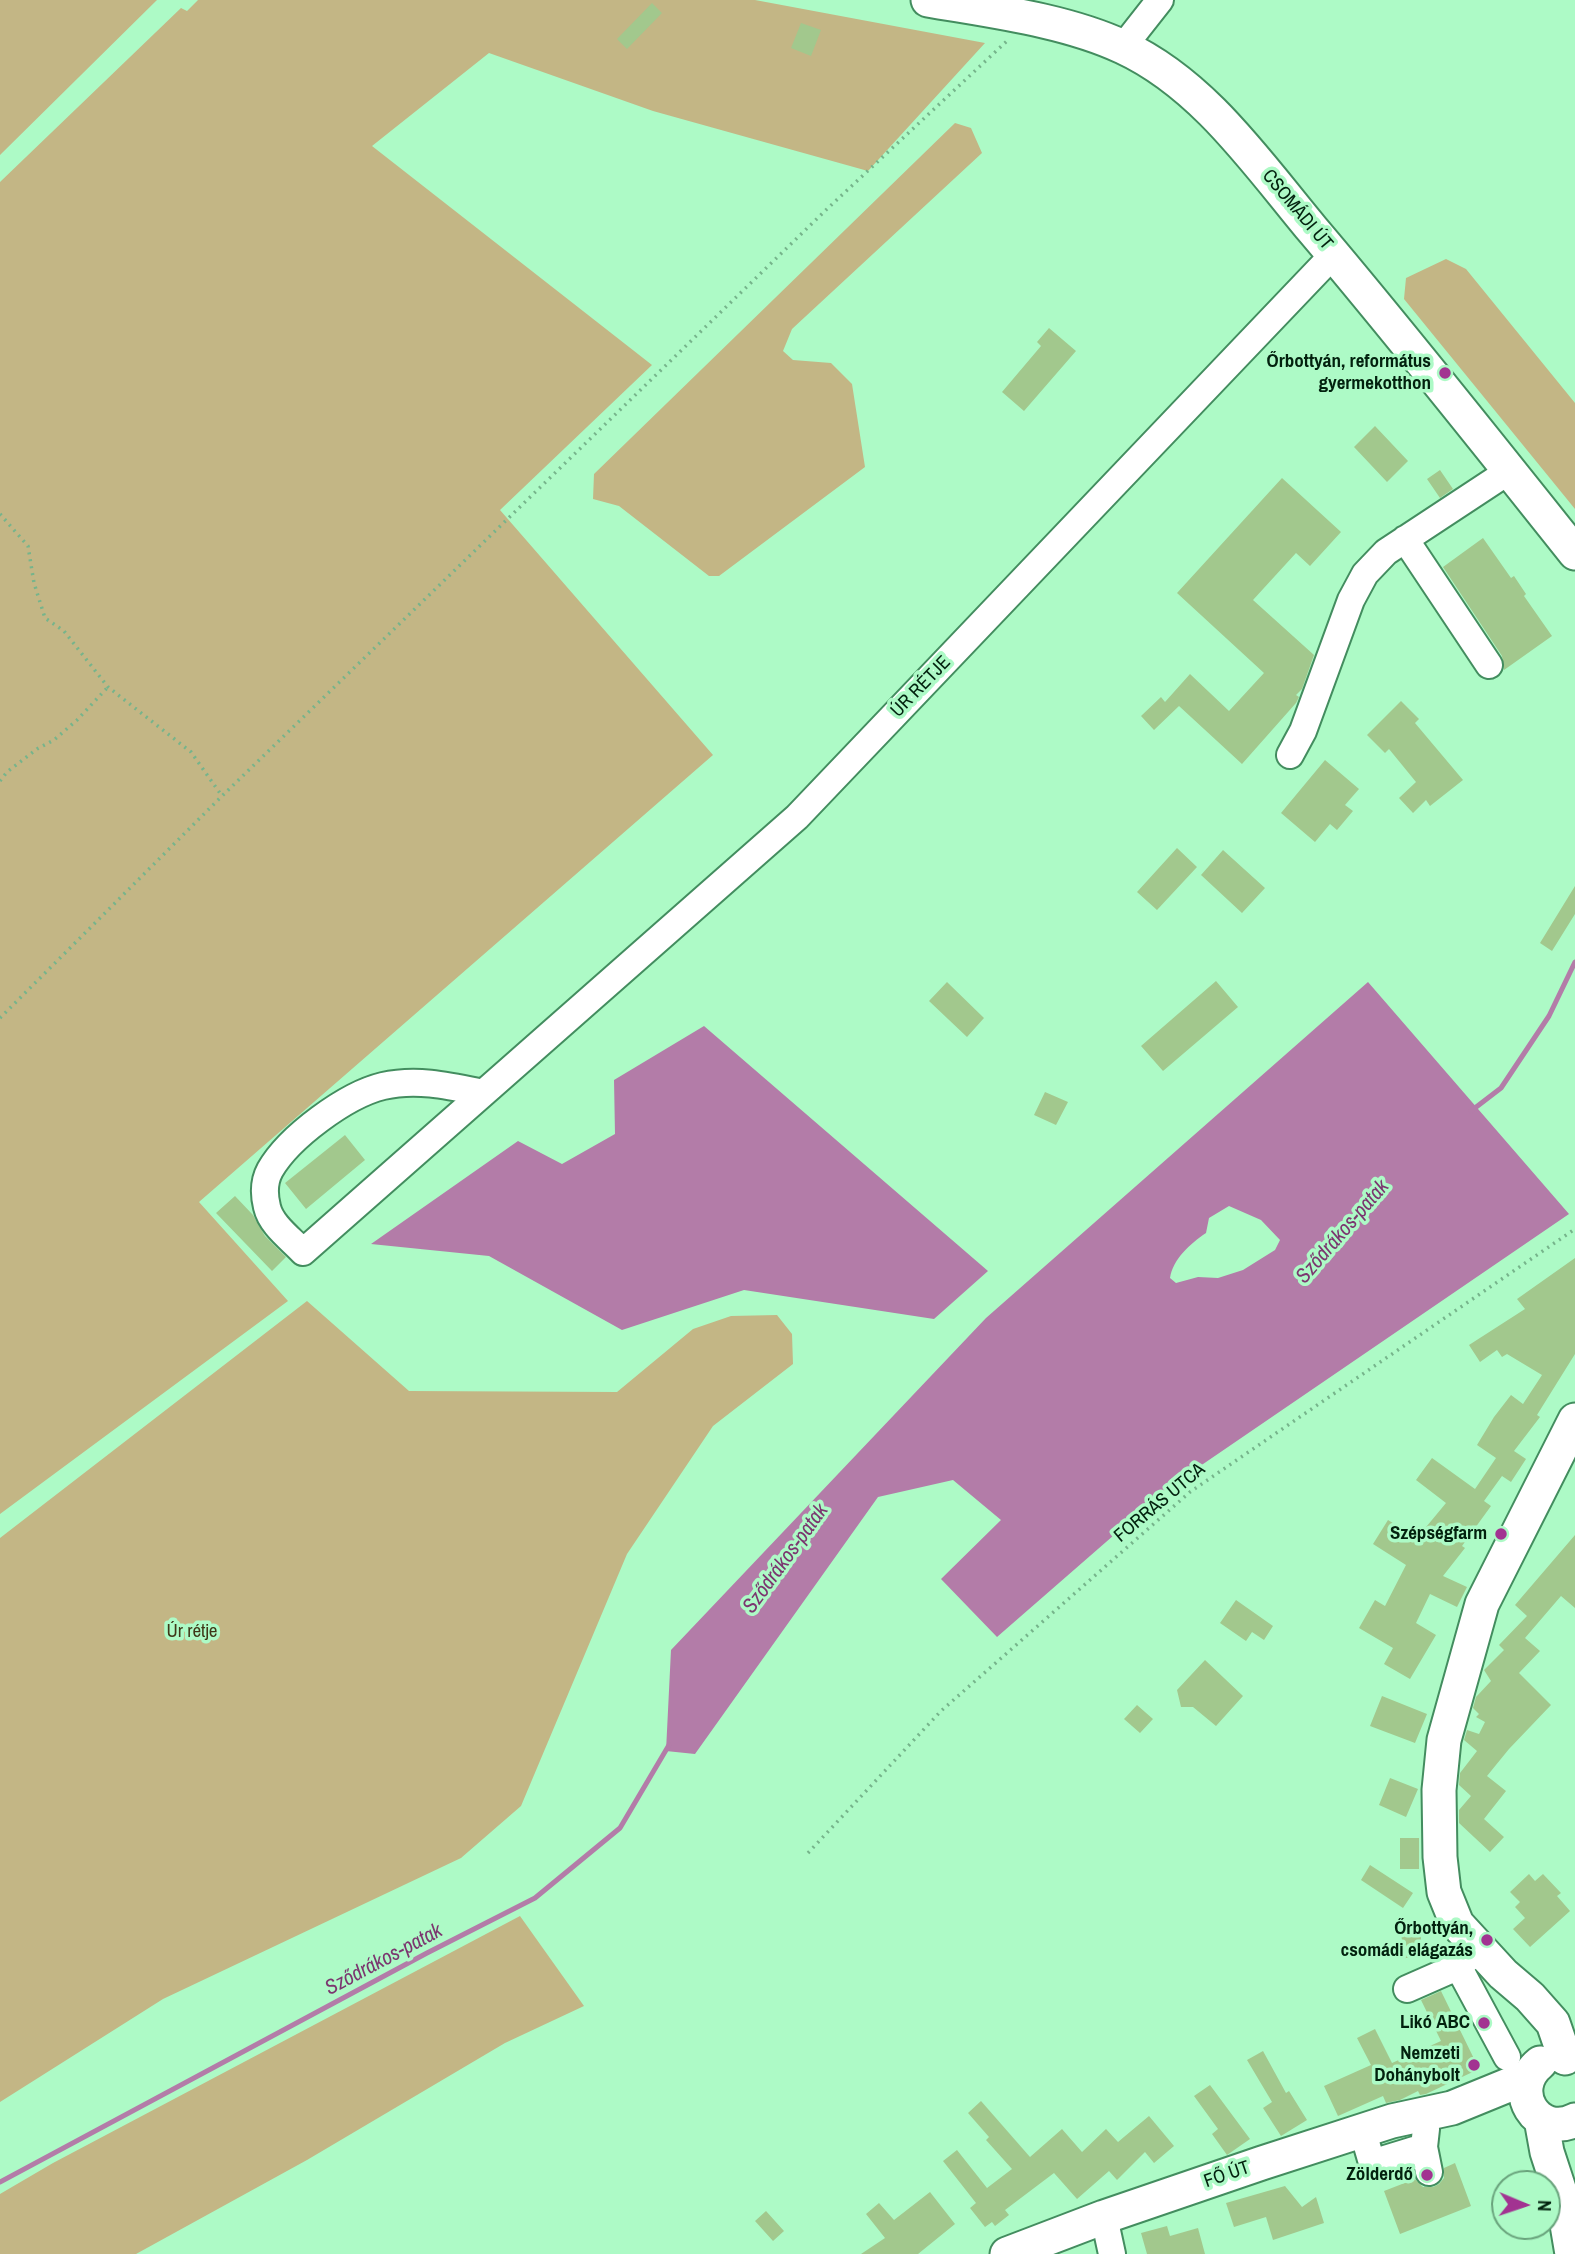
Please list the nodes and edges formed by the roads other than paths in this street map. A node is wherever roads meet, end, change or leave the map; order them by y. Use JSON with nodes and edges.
{"nodes":[{"id":1,"x":928,"y":0,"type":"edge"},
{"id":2,"x":1160,"y":0,"type":"edge"},
{"id":3,"x":1124,"y":47,"type":"junction"},
{"id":4,"x":1334,"y":254,"type":"junction"},
{"id":5,"x":1509,"y":471,"type":"junction"},
{"id":6,"x":1405,"y":539,"type":"junction"},
{"id":7,"x":1575,"y":553,"type":"edge"},
{"id":8,"x":1489,"y":665,"type":"dead end"},
{"id":9,"x":1290,"y":755,"type":"dead end"},
{"id":10,"x":483,"y":1093,"type":"junction"},
{"id":11,"x":1575,"y":1420,"type":"edge"},
{"id":12,"x":1479,"y":1960,"type":"junction"},
{"id":13,"x":1407,"y":1989,"type":"dead end"},
{"id":14,"x":1543,"y":2064,"type":"edge"},
{"id":15,"x":1437,"y":2111,"type":"junction"},
{"id":16,"x":1536,"y":2115,"type":"junction"},
{"id":17,"x":1575,"y":2120,"type":"edge"},
{"id":18,"x":1575,"y":2125,"type":"edge"},
{"id":19,"x":1363,"y":2132,"type":"junction"},
{"id":20,"x":1563,"y":2201,"type":"junction"},
{"id":21,"x":1104,"y":2217,"type":"junction"},
{"id":22,"x":1007,"y":2254,"type":"edge"},
{"id":23,"x":1112,"y":2254,"type":"edge"},
{"id":24,"x":1572,"y":2254,"type":"edge"}],
"edges":[{"from":1,"to":3,"type":"main road","name":"CSOMÁDI ÚT"},
{"from":2,"to":3,"type":"street"},
{"from":3,"to":4,"type":"main road","name":"CSOMÁDI ÚT"},
{"from":4,"to":5,"type":"main road","name":"CSOMÁDI ÚT"},
{"from":4,"to":10,"type":"street","name":"ÚR RÉTJE"},
{"from":5,"to":6,"type":"street"},
{"from":5,"to":7,"type":"main road","name":"CSOMÁDI ÚT"},
{"from":6,"to":8,"type":"street"},
{"from":6,"to":9,"type":"street"},
{"from":10,"to":10,"type":"street","name":"ÚR RÉTJE"},
{"from":11,"to":12,"type":"main road"},
{"from":12,"to":13,"type":"street"},
{"from":12,"to":14,"type":"main road"},
{"from":14,"to":15,"type":"main road","name":"FŐ ÚT"},
{"from":14,"to":16,"type":"main road"},
{"from":15,"to":16,"type":"main road","name":"FŐ ÚT"},
{"from":15,"to":19,"type":"main road","name":"FŐ ÚT"},
{"from":15,"to":19,"type":"street"},
{"from":16,"to":17,"type":"main road","name":"FŐ ÚT"},
{"from":16,"to":20,"type":"main road"},
{"from":18,"to":20,"type":"main road"},
{"from":19,"to":21,"type":"main road","name":"FŐ ÚT"},
{"from":20,"to":24,"type":"main road"},
{"from":21,"to":22,"type":"main road","name":"FŐ ÚT"},
{"from":21,"to":23,"type":"street"}]}
